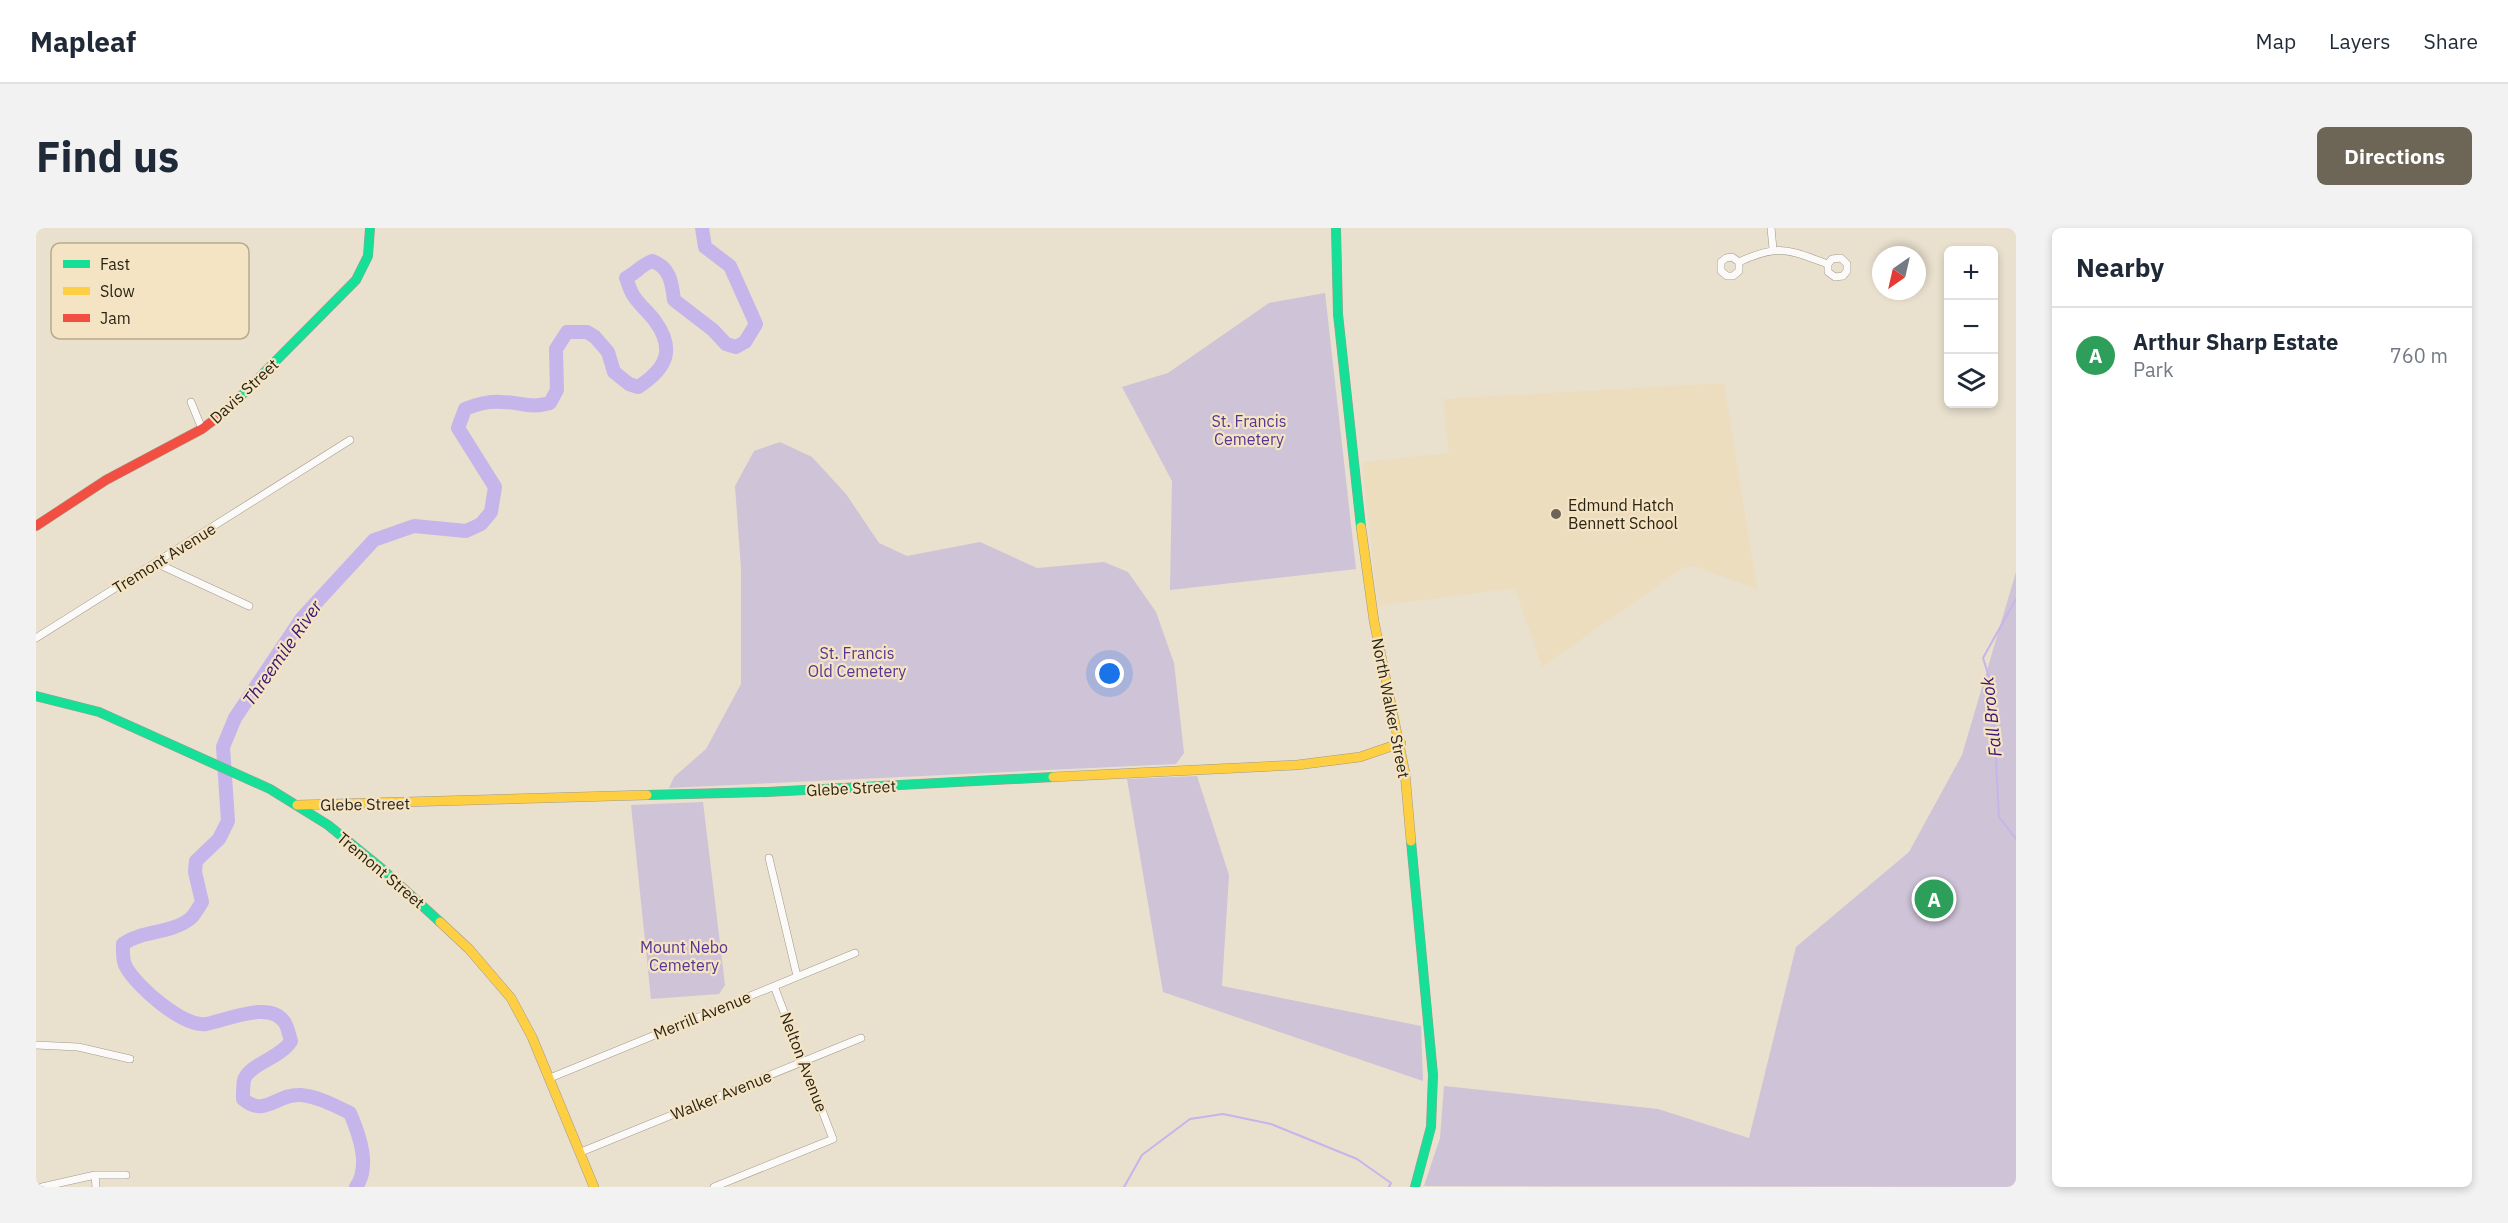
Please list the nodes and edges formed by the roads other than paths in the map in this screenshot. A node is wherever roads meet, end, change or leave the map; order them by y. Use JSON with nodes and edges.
{"nodes":[{"id":1,"x":370,"y":228,"type":"edge"},
{"id":2,"x":1336,"y":228,"type":"edge"},
{"id":3,"x":1771,"y":228,"type":"edge"},
{"id":4,"x":1773,"y":249,"type":"junction"},
{"id":5,"x":1739,"y":262,"type":"dead end"},
{"id":6,"x":1828,"y":264,"type":"dead end"},
{"id":7,"x":191,"y":402,"type":"dead end"},
{"id":8,"x":202,"y":429,"type":"junction"},
{"id":9,"x":350,"y":441,"type":"dead end"},
{"id":10,"x":36,"y":526,"type":"edge"},
{"id":11,"x":156,"y":562,"type":"junction"},
{"id":12,"x":249,"y":606,"type":"dead end"},
{"id":13,"x":36,"y":638,"type":"edge"},
{"id":14,"x":36,"y":696,"type":"edge"},
{"id":15,"x":1401,"y":743,"type":"junction"},
{"id":16,"x":297,"y":805,"type":"junction"},
{"id":17,"x":769,"y":858,"type":"dead end"},
{"id":18,"x":855,"y":952,"type":"dead end"},
{"id":19,"x":797,"y":976,"type":"junction"},
{"id":20,"x":774,"y":986,"type":"junction"},
{"id":21,"x":861,"y":1038,"type":"dead end"},
{"id":22,"x":36,"y":1046,"type":"edge"},
{"id":23,"x":130,"y":1059,"type":"dead end"},
{"id":24,"x":803,"y":1061,"type":"junction"},
{"id":25,"x":550,"y":1078,"type":"junction"},
{"id":26,"x":580,"y":1152,"type":"junction"},
{"id":27,"x":95,"y":1175,"type":"junction"},
{"id":28,"x":126,"y":1175,"type":"dead end"},
{"id":29,"x":42,"y":1187,"type":"edge"},
{"id":30,"x":96,"y":1187,"type":"edge"},
{"id":31,"x":594,"y":1187,"type":"edge"},
{"id":32,"x":714,"y":1187,"type":"edge"},
{"id":33,"x":1415,"y":1187,"type":"edge"}],
"edges":[{"from":1,"to":8,"type":"main road","name":"Davis Street"},
{"from":2,"to":15,"type":"main road","name":"North Walker Street"},
{"from":3,"to":4,"type":"street"},
{"from":4,"to":5,"type":"street"},
{"from":4,"to":6,"type":"street"},
{"from":7,"to":8,"type":"street"},
{"from":8,"to":10,"type":"main road","name":"Davis Street"},
{"from":9,"to":11,"type":"street","name":"Tremont Avenue"},
{"from":11,"to":12,"type":"street"},
{"from":11,"to":13,"type":"street","name":"Tremont Avenue"},
{"from":14,"to":16,"type":"main road","name":"Tremont Street"},
{"from":15,"to":16,"type":"main road","name":"Glebe Street"},
{"from":15,"to":33,"type":"main road","name":"North Walker Street"},
{"from":16,"to":25,"type":"main road","name":"Tremont Street"},
{"from":17,"to":19,"type":"street"},
{"from":18,"to":19,"type":"street","name":"Merrill Avenue"},
{"from":19,"to":20,"type":"street","name":"Merrill Avenue"},
{"from":20,"to":24,"type":"street","name":"Nelton Avenue"},
{"from":20,"to":25,"type":"street","name":"Merrill Avenue"},
{"from":21,"to":24,"type":"street","name":"Walker Avenue"},
{"from":22,"to":23,"type":"street"},
{"from":24,"to":26,"type":"street","name":"Walker Avenue"},
{"from":24,"to":32,"type":"street","name":"Nelton Avenue"},
{"from":25,"to":26,"type":"main road","name":"Tremont Street"},
{"from":26,"to":31,"type":"main road","name":"Tremont Street"},
{"from":27,"to":28,"type":"street"},
{"from":27,"to":29,"type":"street"},
{"from":27,"to":30,"type":"street"}]}
